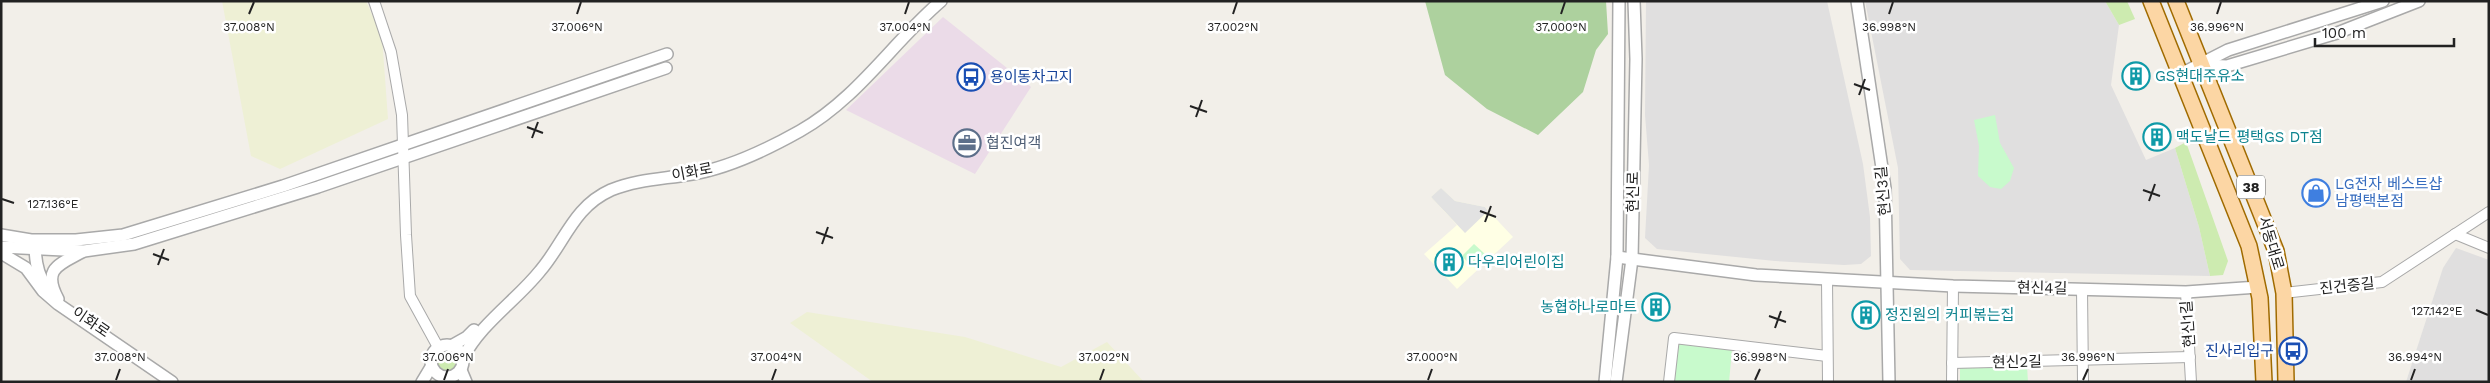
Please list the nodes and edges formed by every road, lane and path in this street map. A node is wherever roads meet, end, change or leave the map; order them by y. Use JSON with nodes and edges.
{"nodes":[{"id":1,"x":374,"y":1,"type":"edge"},
{"id":2,"x":933,"y":1,"type":"edge"},
{"id":3,"x":942,"y":1,"type":"edge"},
{"id":4,"x":1619,"y":1,"type":"edge"},
{"id":5,"x":1634,"y":1,"type":"edge"},
{"id":6,"x":1856,"y":1,"type":"edge"},
{"id":7,"x":2151,"y":1,"type":"edge"},
{"id":8,"x":2176,"y":1,"type":"edge"},
{"id":9,"x":2383,"y":1,"type":"edge"},
{"id":10,"x":2419,"y":1,"type":"edge"},
{"id":11,"x":667,"y":54,"type":"dead end"},
{"id":12,"x":2201,"y":65,"type":"junction"},
{"id":13,"x":666,"y":68,"type":"dead end"},
{"id":14,"x":2181,"y":74,"type":"junction"},
{"id":15,"x":404,"y":145,"type":"junction"},
{"id":16,"x":404,"y":158,"type":"junction"},
{"id":17,"x":2489,"y":212,"type":"edge"},
{"id":18,"x":2455,"y":234,"type":"junction"},
{"id":19,"x":1,"y":235,"type":"edge"},
{"id":20,"x":33,"y":245,"type":"junction"},
{"id":21,"x":1,"y":247,"type":"edge"},
{"id":22,"x":2489,"y":248,"type":"edge"},
{"id":23,"x":84,"y":251,"type":"junction"},
{"id":24,"x":1,"y":253,"type":"edge"},
{"id":25,"x":1617,"y":257,"type":"junction"},
{"id":26,"x":1632,"y":259,"type":"junction"},
{"id":27,"x":1827,"y":280,"type":"junction"},
{"id":28,"x":37,"y":281,"type":"junction"},
{"id":29,"x":1887,"y":283,"type":"junction"},
{"id":30,"x":1953,"y":286,"type":"junction"},
{"id":31,"x":2258,"y":287,"type":"junction"},
{"id":32,"x":2082,"y":289,"type":"junction"},
{"id":33,"x":2186,"y":292,"type":"junction"},
{"id":34,"x":2284,"y":293,"type":"junction"},
{"id":35,"x":58,"y":298,"type":"junction"},
{"id":36,"x":451,"y":346,"type":"junction"},
{"id":37,"x":438,"y":347,"type":"junction"},
{"id":38,"x":1827,"y":356,"type":"junction"},
{"id":39,"x":2190,"y":357,"type":"junction"},
{"id":40,"x":463,"y":358,"type":"junction"},
{"id":41,"x":2082,"y":361,"type":"junction"},
{"id":42,"x":1952,"y":363,"type":"junction"},
{"id":43,"x":431,"y":367,"type":"junction"},
{"id":44,"x":461,"y":370,"type":"junction"},
{"id":45,"x":443,"y":379,"type":"edge"},
{"id":46,"x":172,"y":382,"type":"edge"},
{"id":47,"x":179,"y":382,"type":"edge"},
{"id":48,"x":422,"y":382,"type":"edge"},
{"id":49,"x":466,"y":382,"type":"edge"},
{"id":50,"x":1605,"y":382,"type":"edge"},
{"id":51,"x":1616,"y":382,"type":"edge"},
{"id":52,"x":1669,"y":382,"type":"edge"},
{"id":53,"x":1828,"y":382,"type":"edge"},
{"id":54,"x":1889,"y":382,"type":"edge"},
{"id":55,"x":1952,"y":382,"type":"edge"},
{"id":56,"x":2083,"y":382,"type":"edge"},
{"id":57,"x":2191,"y":382,"type":"edge"},
{"id":58,"x":2264,"y":382,"type":"edge"},
{"id":59,"x":2286,"y":382,"type":"edge"}],
"edges":[{"from":1,"to":15,"type":"street"},
{"from":2,"to":36,"type":"street","name":"이화로"},
{"from":3,"to":40,"type":"street","name":"이화로"},
{"from":4,"to":25,"type":"street","name":"현신로"},
{"from":5,"to":26,"type":"street","name":"현신로"},
{"from":6,"to":29,"type":"street","name":"현신3길"},
{"from":7,"to":14,"type":"main road","name":"서동대로","number":"38"},
{"from":8,"to":12,"type":"main road","name":"서동대로","number":"38"},
{"from":9,"to":12,"type":"street"},
{"from":10,"to":12,"type":"street"},
{"from":11,"to":15,"type":"street"},
{"from":12,"to":14,"type":"street"},
{"from":12,"to":34,"type":"main road","name":"서동대로","number":"38"},
{"from":13,"to":16,"type":"street"},
{"from":14,"to":31,"type":"main road","name":"서동대로","number":"38"},
{"from":15,"to":16,"type":"street"},
{"from":15,"to":20,"type":"street"},
{"from":16,"to":23,"type":"street"},
{"from":16,"to":37,"type":"street"},
{"from":17,"to":18,"type":"street","name":"진건중길"},
{"from":18,"to":22,"type":"street"},
{"from":18,"to":34,"type":"street","name":"진건중길"},
{"from":19,"to":20,"type":"street"},
{"from":20,"to":21,"type":"street"},
{"from":20,"to":23,"type":"street"},
{"from":20,"to":28,"type":"street"},
{"from":20,"to":35,"type":"street","name":"이화로"},
{"from":23,"to":35,"type":"street"},
{"from":24,"to":28,"type":"street"},
{"from":25,"to":26,"type":"street","name":"현신4길"},
{"from":25,"to":50,"type":"street","name":"현신로"},
{"from":26,"to":27,"type":"street","name":"현신4길"},
{"from":26,"to":51,"type":"street","name":"현신로"},
{"from":27,"to":29,"type":"street","name":"현신4길"},
{"from":27,"to":38,"type":"street"},
{"from":28,"to":46,"type":"street"},
{"from":29,"to":30,"type":"street","name":"현신4길"},
{"from":29,"to":54,"type":"street","name":"현신3길"},
{"from":30,"to":32,"type":"street","name":"현신4길"},
{"from":30,"to":42,"type":"street"},
{"from":31,"to":33,"type":"street","name":"현신4길"},
{"from":31,"to":58,"type":"main road","name":"서동대로","number":"38"},
{"from":32,"to":33,"type":"street","name":"현신4길"},
{"from":32,"to":41,"type":"street"},
{"from":33,"to":39,"type":"street","name":"현신1길"},
{"from":34,"to":59,"type":"main road","name":"서동대로","number":"38"},
{"from":35,"to":47,"type":"street","name":"이화로"},
{"from":36,"to":37,"type":"street"},
{"from":36,"to":40,"type":"street"},
{"from":37,"to":43,"type":"street"},
{"from":38,"to":52,"type":"street"},
{"from":38,"to":53,"type":"street"},
{"from":39,"to":41,"type":"street","name":"현신1길"},
{"from":39,"to":57,"type":"street","name":"현신1길"},
{"from":40,"to":44,"type":"street"},
{"from":41,"to":42,"type":"street","name":"현신2길"},
{"from":41,"to":56,"type":"street"},
{"from":42,"to":55,"type":"street"},
{"from":43,"to":45,"type":"street"},
{"from":43,"to":48,"type":"street"},
{"from":44,"to":45,"type":"street"},
{"from":44,"to":49,"type":"street"}]}
